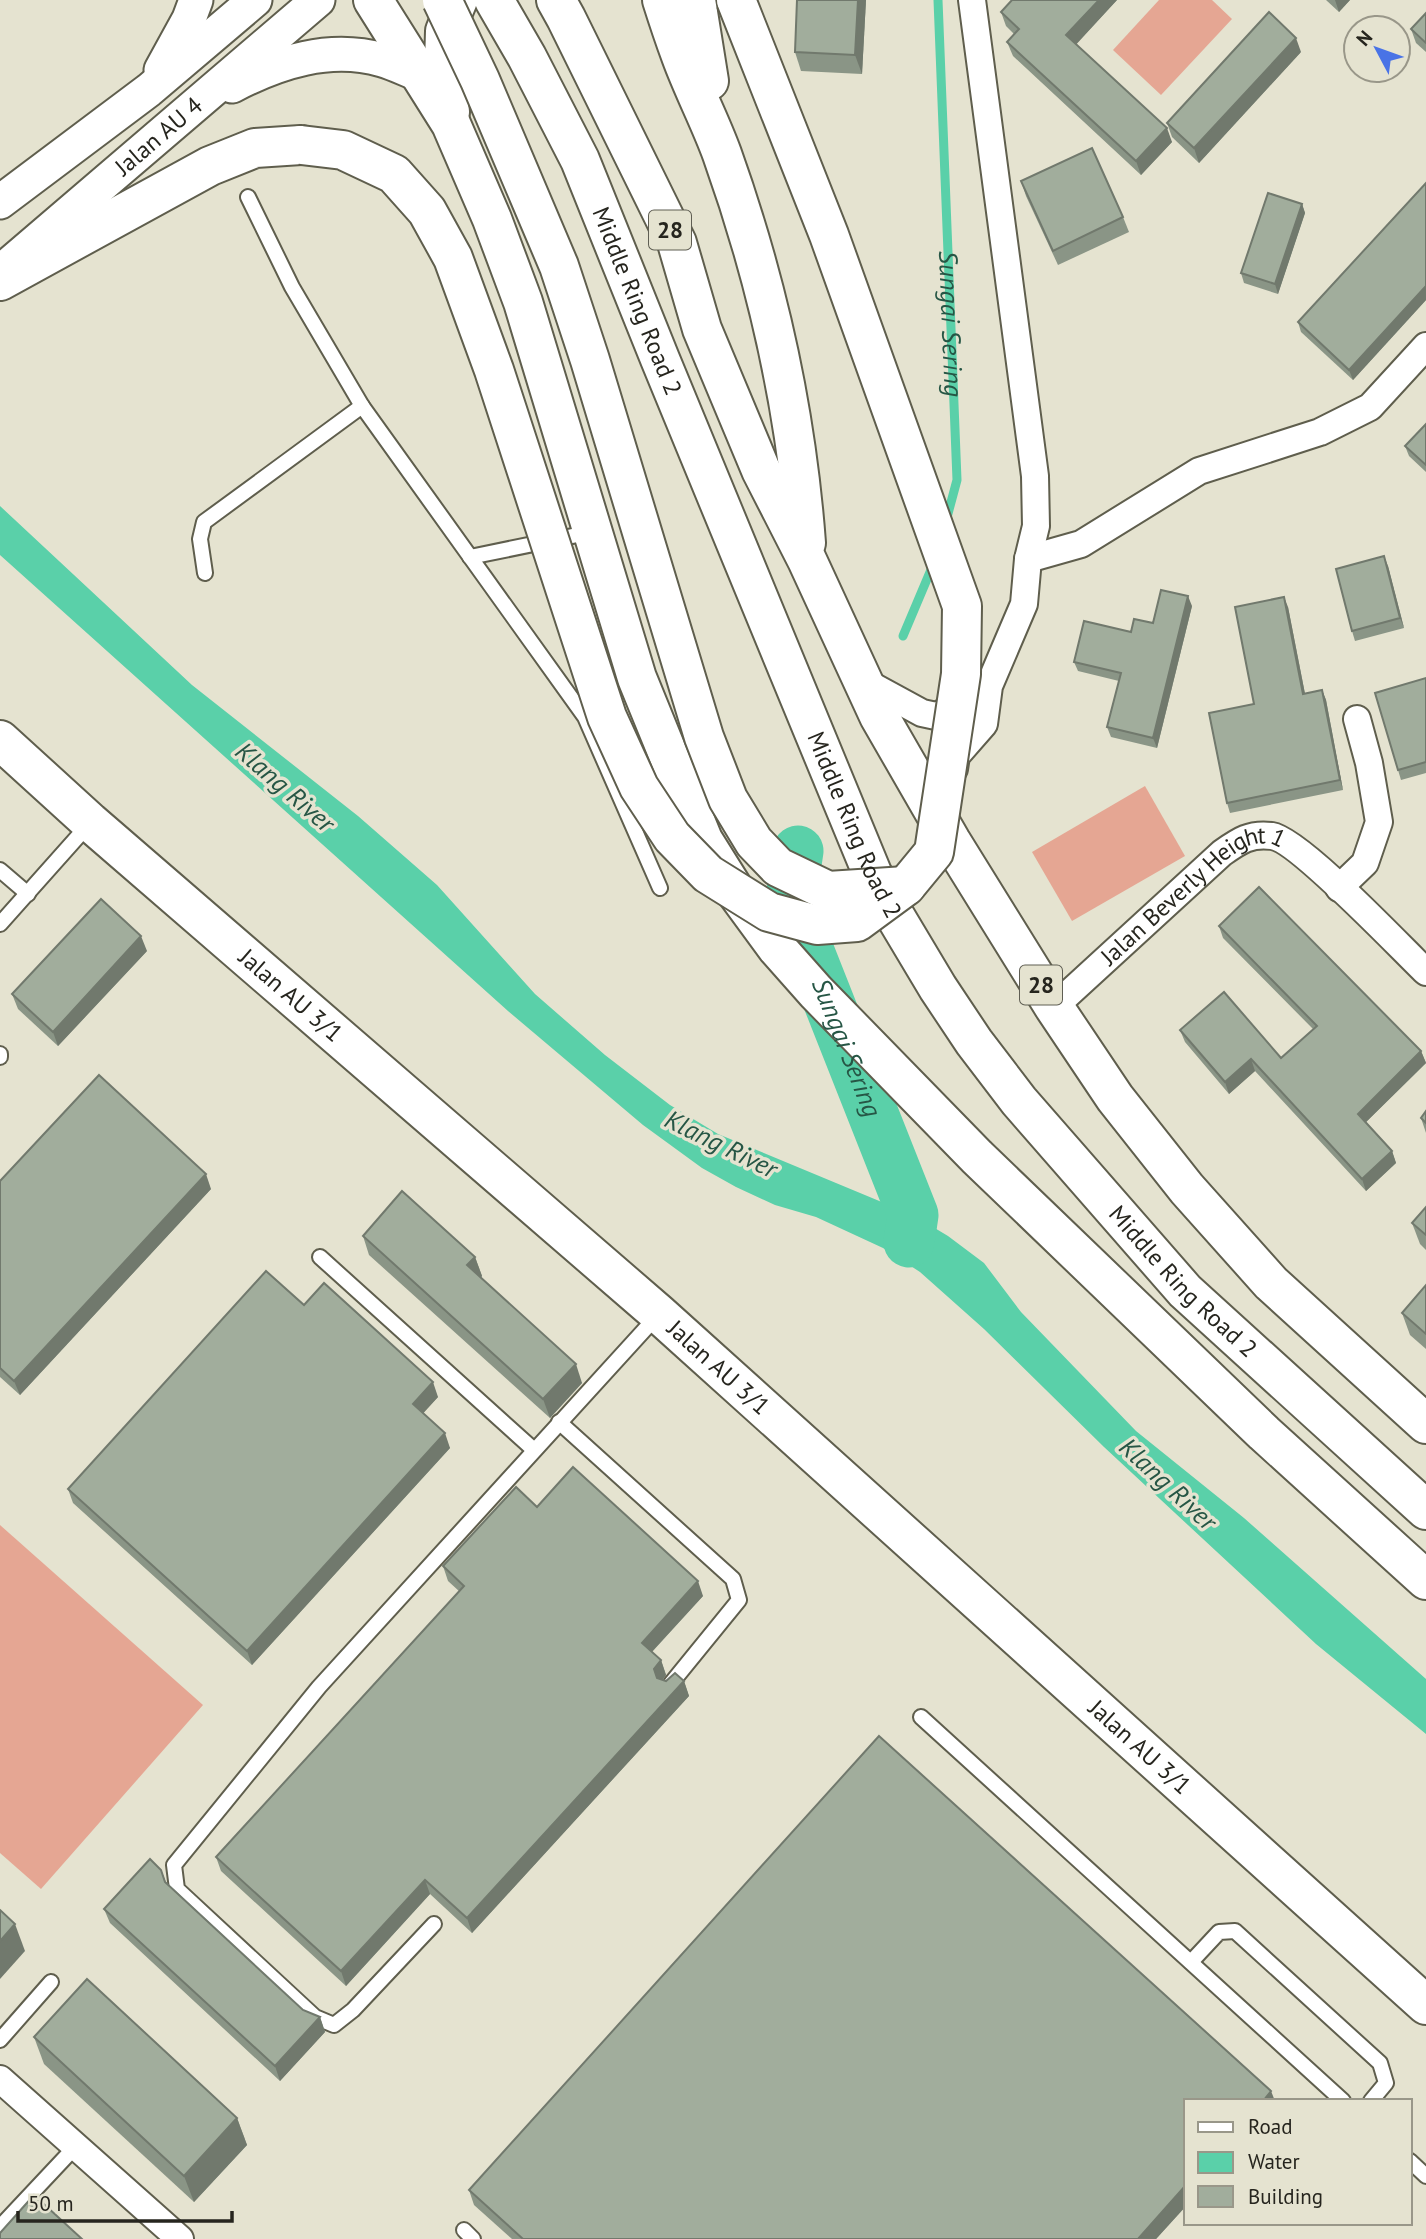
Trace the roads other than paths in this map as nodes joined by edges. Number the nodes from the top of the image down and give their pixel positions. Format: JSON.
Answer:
{"nodes":[{"id":1,"x":196,"y":0,"type":"edge"},
{"id":2,"x":255,"y":0,"type":"edge"},
{"id":3,"x":318,"y":0,"type":"edge"},
{"id":4,"x":373,"y":0,"type":"edge"},
{"id":5,"x":442,"y":0,"type":"edge"},
{"id":6,"x":458,"y":0,"type":"edge"},
{"id":7,"x":494,"y":0,"type":"edge"},
{"id":8,"x":556,"y":0,"type":"edge"},
{"id":9,"x":636,"y":0,"type":"edge"},
{"id":10,"x":662,"y":0,"type":"edge"},
{"id":11,"x":696,"y":0,"type":"edge"},
{"id":12,"x":736,"y":0,"type":"edge"},
{"id":13,"x":972,"y":0,"type":"edge"},
{"id":14,"x":681,"y":56,"type":"junction"},
{"id":15,"x":422,"y":76,"type":"junction"},
{"id":16,"x":149,"y":90,"type":"junction"},
{"id":17,"x":193,"y":106,"type":"junction"},
{"id":18,"x":451,"y":124,"type":"junction"},
{"id":19,"x":721,"y":152,"type":"junction"},
{"id":20,"x":248,"y":197,"type":"dead end"},
{"id":21,"x":0,"y":202,"type":"edge"},
{"id":22,"x":0,"y":271,"type":"edge"},
{"id":23,"x":0,"y":281,"type":"edge"},
{"id":24,"x":1426,"y":346,"type":"edge"},
{"id":25,"x":362,"y":406,"type":"junction"},
{"id":26,"x":593,"y":532,"type":"junction"},
{"id":27,"x":470,"y":557,"type":"junction"},
{"id":28,"x":1028,"y":559,"type":"junction"},
{"id":29,"x":807,"y":561,"type":"junction"},
{"id":30,"x":205,"y":573,"type":"dead end"},
{"id":31,"x":865,"y":682,"type":"junction"},
{"id":32,"x":989,"y":686,"type":"junction"},
{"id":33,"x":1357,"y":719,"type":"dead end"},
{"id":34,"x":0,"y":740,"type":"edge"},
{"id":35,"x":90,"y":822,"type":"junction"},
{"id":36,"x":951,"y":841,"type":"junction"},
{"id":37,"x":0,"y":870,"type":"edge"},
{"id":38,"x":905,"y":886,"type":"junction"},
{"id":39,"x":660,"y":888,"type":"dead end"},
{"id":40,"x":1339,"y":888,"type":"junction"},
{"id":41,"x":28,"y":894,"type":"junction"},
{"id":42,"x":0,"y":924,"type":"edge"},
{"id":43,"x":1426,"y":972,"type":"edge"},
{"id":44,"x":1054,"y":1007,"type":"junction"},
{"id":45,"x":320,"y":1257,"type":"dead end"},
{"id":46,"x":659,"y":1314,"type":"junction"},
{"id":47,"x":559,"y":1422,"type":"junction"},
{"id":48,"x":1426,"y":1424,"type":"edge"},
{"id":49,"x":534,"y":1450,"type":"junction"},
{"id":50,"x":1426,"y":1510,"type":"edge"},
{"id":51,"x":1426,"y":1580,"type":"edge"},
{"id":52,"x":669,"y":1686,"type":"edge"},
{"id":53,"x":921,"y":1717,"type":"dead end"},
{"id":54,"x":434,"y":1924,"type":"dead end"},
{"id":55,"x":1191,"y":1962,"type":"junction"},
{"id":56,"x":51,"y":1982,"type":"dead end"},
{"id":57,"x":1426,"y":2005,"type":"edge"},
{"id":58,"x":0,"y":2040,"type":"edge"},
{"id":59,"x":0,"y":2079,"type":"edge"},
{"id":60,"x":1341,"y":2099,"type":"edge"},
{"id":61,"x":1373,"y":2099,"type":"edge"},
{"id":62,"x":76,"y":2146,"type":"junction"},
{"id":63,"x":1412,"y":2163,"type":"edge"},
{"id":64,"x":1426,"y":2176,"type":"edge"},
{"id":65,"x":0,"y":2227,"type":"edge"},
{"id":66,"x":180,"y":2239,"type":"edge"}],
"edges":[{"from":1,"to":16,"type":"street"},
{"from":2,"to":16,"type":"street","name":"Jalan AU 4"},
{"from":3,"to":17,"type":"street","name":"Jalan AU 4"},
{"from":4,"to":15,"type":"main road"},
{"from":5,"to":38,"type":"main road","bridge":true},
{"from":6,"to":18,"type":"main road"},
{"from":7,"to":50,"type":"main road","name":"Middle Ring Road 2","number":"28"},
{"from":8,"to":29,"type":"main road","name":"Middle Ring Road 2","number":"28"},
{"from":9,"to":14,"type":"main road"},
{"from":10,"to":14,"type":"main road"},
{"from":11,"to":19,"type":"main road"},
{"from":12,"to":38,"type":"main road","bridge":true},
{"from":13,"to":28,"type":"street"},
{"from":14,"to":19,"type":"main road"},
{"from":15,"to":17,"type":"street"},
{"from":15,"to":18,"type":"main road"},
{"from":16,"to":21,"type":"street","name":"Jalan AU 4"},
{"from":17,"to":22,"type":"street","name":"Jalan AU 4"},
{"from":18,"to":26,"type":"main road"},
{"from":19,"to":29,"type":"main road"},
{"from":20,"to":25,"type":"lane"},
{"from":23,"to":38,"type":"main road","bridge":true},
{"from":24,"to":28,"type":"street"},
{"from":25,"to":27,"type":"lane"},
{"from":25,"to":30,"type":"lane"},
{"from":26,"to":27,"type":"lane"},
{"from":26,"to":51,"type":"main road","bridge":true},
{"from":27,"to":39,"type":"lane"},
{"from":28,"to":32,"type":"street"},
{"from":29,"to":31,"type":"main road","name":"Middle Ring Road 2","number":"28"},
{"from":31,"to":32,"type":"street"},
{"from":31,"to":36,"type":"main road","name":"Middle Ring Road 2","number":"28"},
{"from":32,"to":36,"type":"street"},
{"from":33,"to":40,"type":"street"},
{"from":34,"to":35,"type":"main road","name":"Jalan AU 3/1"},
{"from":35,"to":41,"type":"lane"},
{"from":35,"to":46,"type":"main road","name":"Jalan AU 3/1"},
{"from":36,"to":44,"type":"main road","name":"Middle Ring Road 2","number":"28"},
{"from":37,"to":41,"type":"lane"},
{"from":40,"to":43,"type":"street","name":"Jalan Beverly Height 1"},
{"from":40,"to":44,"type":"street","name":"Jalan Beverly Height 1"},
{"from":41,"to":42,"type":"lane"},
{"from":44,"to":48,"type":"main road","name":"Middle Ring Road 2","number":"28"},
{"from":45,"to":49,"type":"lane"},
{"from":46,"to":47,"type":"lane"},
{"from":46,"to":57,"type":"main road","name":"Jalan AU 3/1"},
{"from":47,"to":49,"type":"lane"},
{"from":47,"to":52,"type":"lane"},
{"from":49,"to":54,"type":"lane"},
{"from":53,"to":55,"type":"lane"},
{"from":55,"to":60,"type":"lane"},
{"from":55,"to":61,"type":"lane"},
{"from":56,"to":58,"type":"lane"},
{"from":59,"to":62,"type":"street"},
{"from":62,"to":65,"type":"lane"},
{"from":62,"to":66,"type":"street"},
{"from":63,"to":64,"type":"lane"}]}
